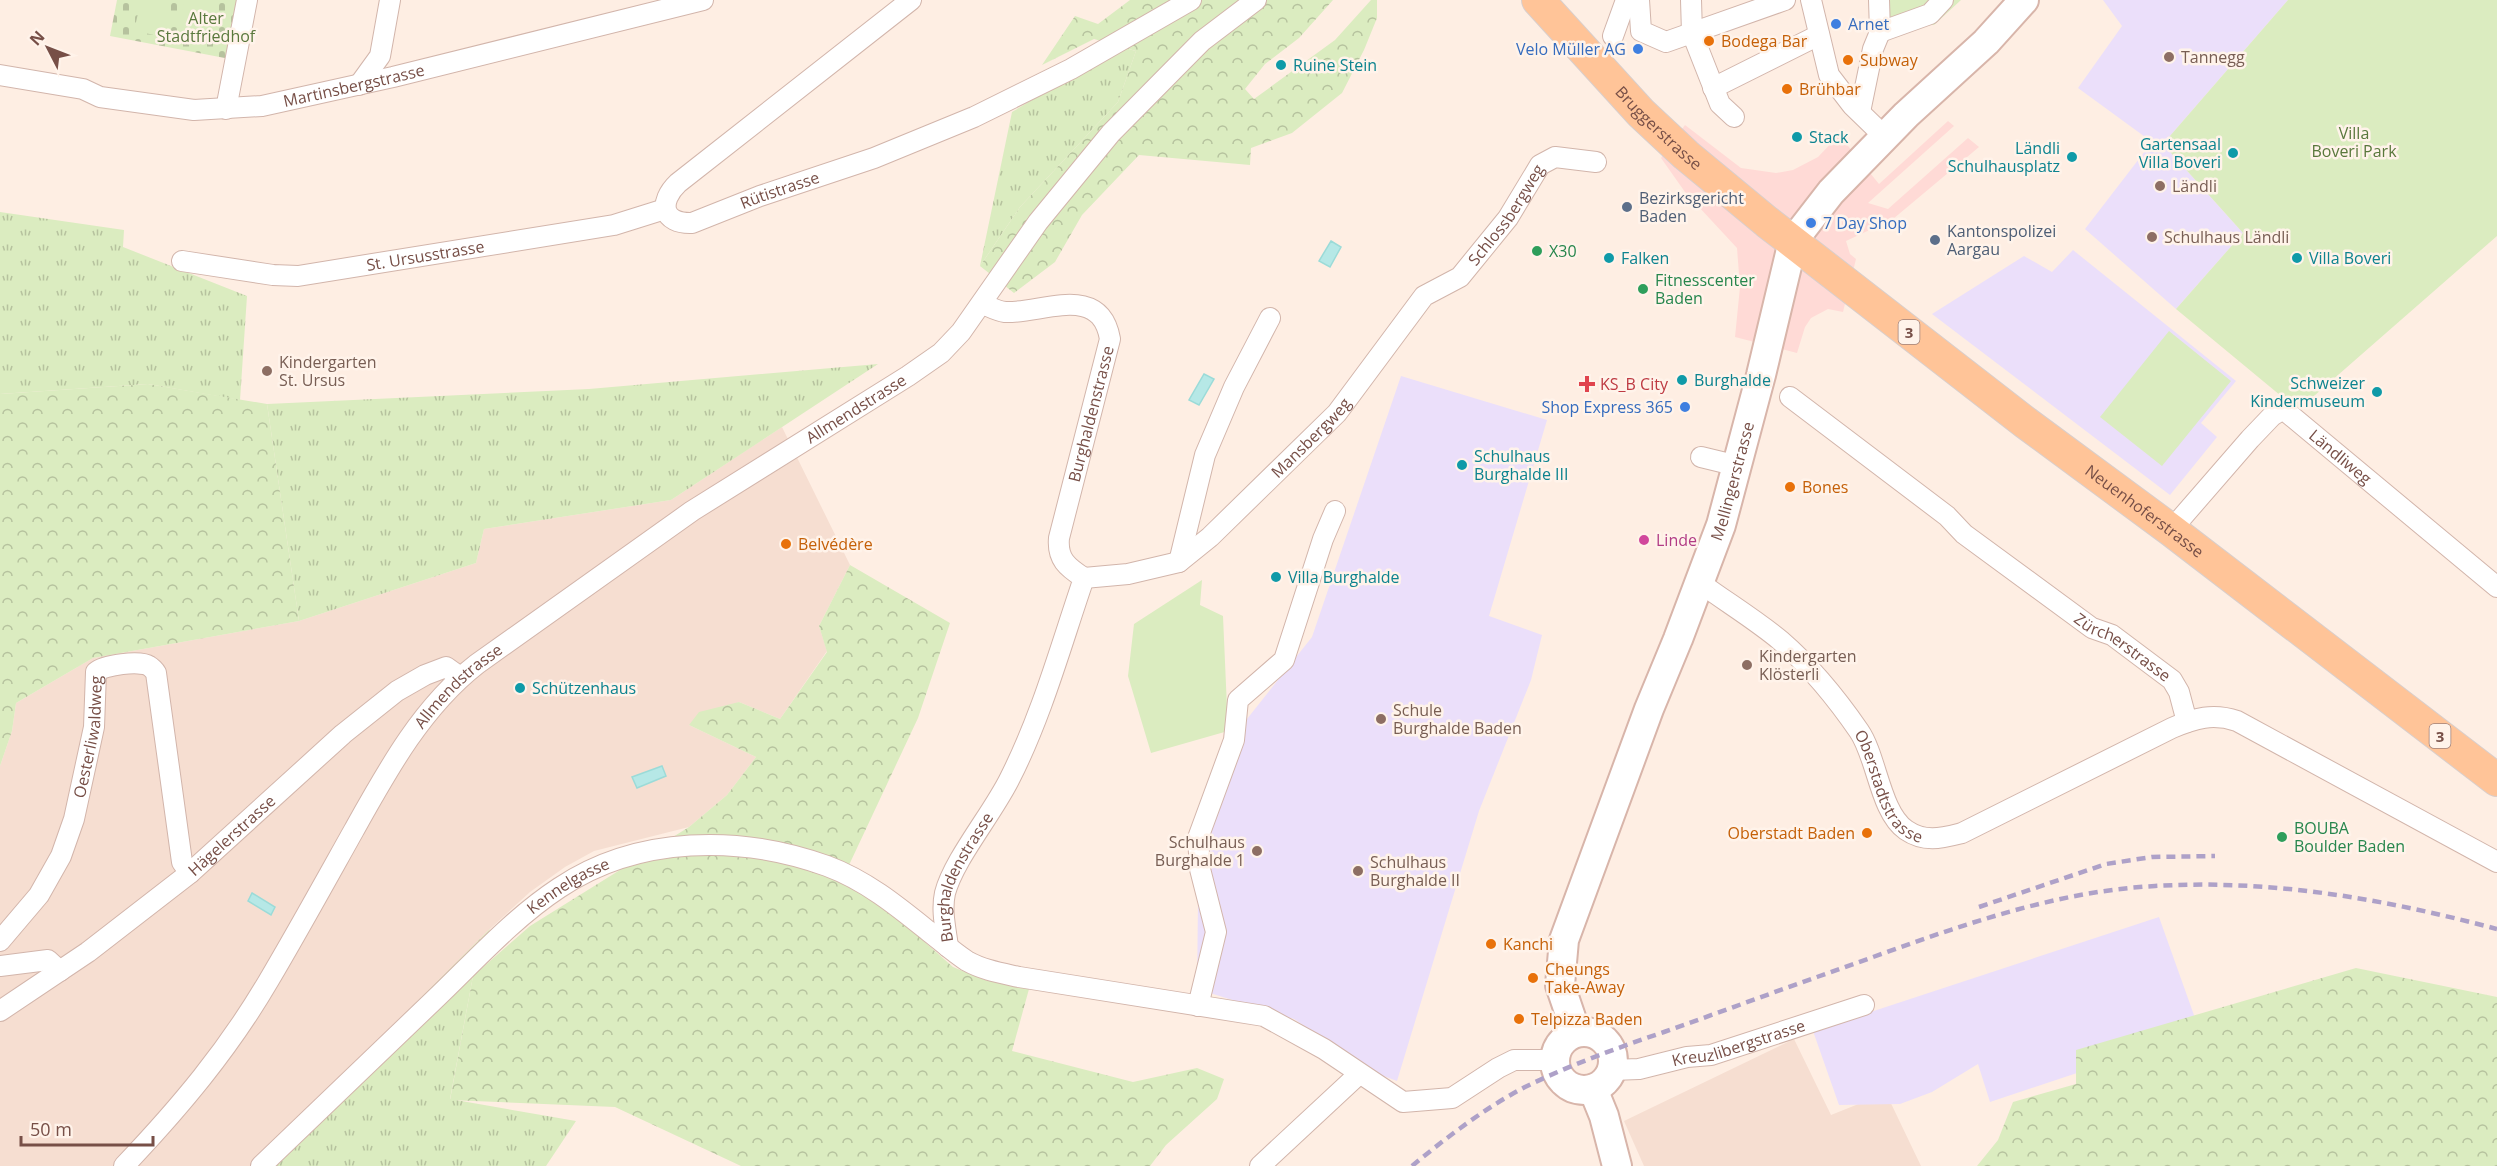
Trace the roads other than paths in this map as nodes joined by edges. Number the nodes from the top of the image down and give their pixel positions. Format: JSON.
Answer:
{"nodes":[{"id":1,"x":247,"y":0,"type":"edge"},
{"id":2,"x":390,"y":0,"type":"edge"},
{"id":3,"x":703,"y":0,"type":"edge"},
{"id":4,"x":911,"y":0,"type":"edge"},
{"id":5,"x":1191,"y":0,"type":"edge"},
{"id":6,"x":1256,"y":0,"type":"edge"},
{"id":7,"x":1538,"y":0,"type":"edge"},
{"id":8,"x":1626,"y":0,"type":"edge"},
{"id":9,"x":1639,"y":0,"type":"edge"},
{"id":10,"x":1691,"y":0,"type":"edge"},
{"id":11,"x":1785,"y":0,"type":"edge"},
{"id":12,"x":1811,"y":0,"type":"edge"},
{"id":13,"x":1879,"y":0,"type":"edge"},
{"id":14,"x":1943,"y":0,"type":"edge"},
{"id":15,"x":2024,"y":0,"type":"edge"},
{"id":16,"x":1880,"y":32,"type":"junction"},
{"id":17,"x":1692,"y":33,"type":"junction"},
{"id":18,"x":1819,"y":35,"type":"junction"},
{"id":19,"x":1613,"y":36,"type":"dead end"},
{"id":20,"x":380,"y":56,"type":"junction"},
{"id":21,"x":0,"y":75,"type":"edge"},
{"id":22,"x":393,"y":78,"type":"junction"},
{"id":23,"x":359,"y":86,"type":"junction"},
{"id":24,"x":1713,"y":88,"type":"junction"},
{"id":25,"x":226,"y":109,"type":"junction"},
{"id":26,"x":1860,"y":112,"type":"junction"},
{"id":27,"x":1734,"y":117,"type":"dead end"},
{"id":28,"x":1885,"y":137,"type":"junction"},
{"id":29,"x":1596,"y":162,"type":"dead end"},
{"id":30,"x":665,"y":209,"type":"junction"},
{"id":31,"x":1792,"y":241,"type":"junction"},
{"id":32,"x":182,"y":261,"type":"dead end"},
{"id":33,"x":1424,"y":296,"type":"joint"},
{"id":34,"x":983,"y":304,"type":"junction"},
{"id":35,"x":1270,"y":318,"type":"dead end"},
{"id":36,"x":1790,"y":397,"type":"dead end"},
{"id":37,"x":1701,"y":458,"type":"dead end"},
{"id":38,"x":1738,"y":466,"type":"junction"},
{"id":39,"x":1335,"y":511,"type":"dead end"},
{"id":40,"x":2171,"y":530,"type":"junction"},
{"id":41,"x":1179,"y":562,"type":"junction"},
{"id":42,"x":1084,"y":578,"type":"junction"},
{"id":43,"x":1699,"y":582,"type":"junction"},
{"id":44,"x":2497,"y":587,"type":"edge"},
{"id":45,"x":460,"y":677,"type":"junction"},
{"id":46,"x":2187,"y":722,"type":"junction"},
{"id":47,"x":2497,"y":780,"type":"edge"},
{"id":48,"x":2497,"y":862,"type":"edge"},
{"id":49,"x":190,"y":873,"type":"junction"},
{"id":50,"x":0,"y":941,"type":"edge"},
{"id":51,"x":948,"y":947,"type":"junction"},
{"id":52,"x":0,"y":966,"type":"edge"},
{"id":53,"x":60,"y":971,"type":"junction"},
{"id":54,"x":1864,"y":1005,"type":"dead end"},
{"id":55,"x":1198,"y":1006,"type":"junction"},
{"id":56,"x":0,"y":1011,"type":"edge"},
{"id":57,"x":1576,"y":1032,"type":"junction"},
{"id":58,"x":1555,"y":1059,"type":"junction"},
{"id":59,"x":1359,"y":1074,"type":"junction"},
{"id":60,"x":1603,"y":1079,"type":"junction"},
{"id":61,"x":124,"y":1166,"type":"edge"},
{"id":62,"x":261,"y":1166,"type":"edge"},
{"id":63,"x":1260,"y":1166,"type":"edge"},
{"id":64,"x":1617,"y":1166,"type":"edge"}],
"edges":[{"from":1,"to":25,"type":"street"},
{"from":2,"to":20,"type":"street"},
{"from":3,"to":22,"type":"street","name":"Martinsbergstrasse"},
{"from":4,"to":30,"type":"street"},
{"from":5,"to":30,"type":"street","name":"Rütistrasse"},
{"from":6,"to":34,"type":"street"},
{"from":7,"to":31,"type":"main road","name":"Bruggerstrasse","number":"3"},
{"from":8,"to":19,"type":"street"},
{"from":9,"to":17,"type":"street"},
{"from":10,"to":17,"type":"street"},
{"from":11,"to":17,"type":"street"},
{"from":12,"to":18,"type":"street"},
{"from":13,"to":16,"type":"street"},
{"from":14,"to":16,"type":"street"},
{"from":15,"to":28,"type":"main road","name":"Mellingerstrasse"},
{"from":16,"to":26,"type":"street"},
{"from":17,"to":24,"type":"street"},
{"from":18,"to":24,"type":"street"},
{"from":18,"to":26,"type":"street"},
{"from":20,"to":22,"type":"street"},
{"from":20,"to":23,"type":"street"},
{"from":21,"to":25,"type":"street","name":"Martinsbergstrasse"},
{"from":22,"to":23,"type":"street","name":"Martinsbergstrasse"},
{"from":23,"to":25,"type":"street","name":"Martinsbergstrasse"},
{"from":24,"to":27,"type":"street"},
{"from":26,"to":28,"type":"street"},
{"from":28,"to":31,"type":"main road","name":"Mellingerstrasse"},
{"from":29,"to":33,"type":"street","name":"Schlossbergweg"},
{"from":30,"to":32,"type":"street","name":"St. Ursusstrasse"},
{"from":31,"to":38,"type":"main road","name":"Mellingerstrasse"},
{"from":31,"to":40,"type":"main road","name":"Neuenhoferstrasse","number":"3"},
{"from":33,"to":41,"type":"street","name":"Mansbergweg"},
{"from":34,"to":42,"type":"street","name":"Burghaldenstrasse"},
{"from":34,"to":45,"type":"street","name":"Allmendstrasse"},
{"from":35,"to":41,"type":"street"},
{"from":36,"to":46,"type":"street","name":"Zürcherstrasse"},
{"from":37,"to":38,"type":"street"},
{"from":38,"to":43,"type":"main road","name":"Mellingerstrasse"},
{"from":39,"to":55,"type":"street"},
{"from":40,"to":44,"type":"street","name":"Ländliweg"},
{"from":40,"to":47,"type":"main road","name":"Neuenhoferstrasse","number":"3"},
{"from":41,"to":42,"type":"street","name":"Mansbergweg"},
{"from":42,"to":51,"type":"street","name":"Burghaldenstrasse"},
{"from":43,"to":46,"type":"street","name":"Oberstadtstrasse"},
{"from":43,"to":57,"type":"main road","name":"Mellingerstrasse"},
{"from":45,"to":49,"type":"street","name":"Hägelerstrasse"},
{"from":45,"to":61,"type":"street","name":"Allmendstrasse"},
{"from":46,"to":48,"type":"street"},
{"from":49,"to":50,"type":"street","name":"Oesterliwaldweg"},
{"from":49,"to":53,"type":"street","name":"Hägelerstrasse"},
{"from":51,"to":55,"type":"street","name":"Burghaldenstrasse"},
{"from":51,"to":62,"type":"street","name":"Kennelgasse"},
{"from":52,"to":53,"type":"street"},
{"from":53,"to":56,"type":"street","name":"Hägelerstrasse"},
{"from":54,"to":60,"type":"street","name":"Kreuzlibergstrasse"},
{"from":55,"to":59,"type":"street","name":"Burghaldenstrasse"},
{"from":57,"to":58,"type":"main road"},
{"from":57,"to":60,"type":"main road"},
{"from":58,"to":59,"type":"street","name":"Burghaldenstrasse"},
{"from":58,"to":60,"type":"main road"},
{"from":59,"to":63,"type":"street"},
{"from":60,"to":64,"type":"main road"}]}
